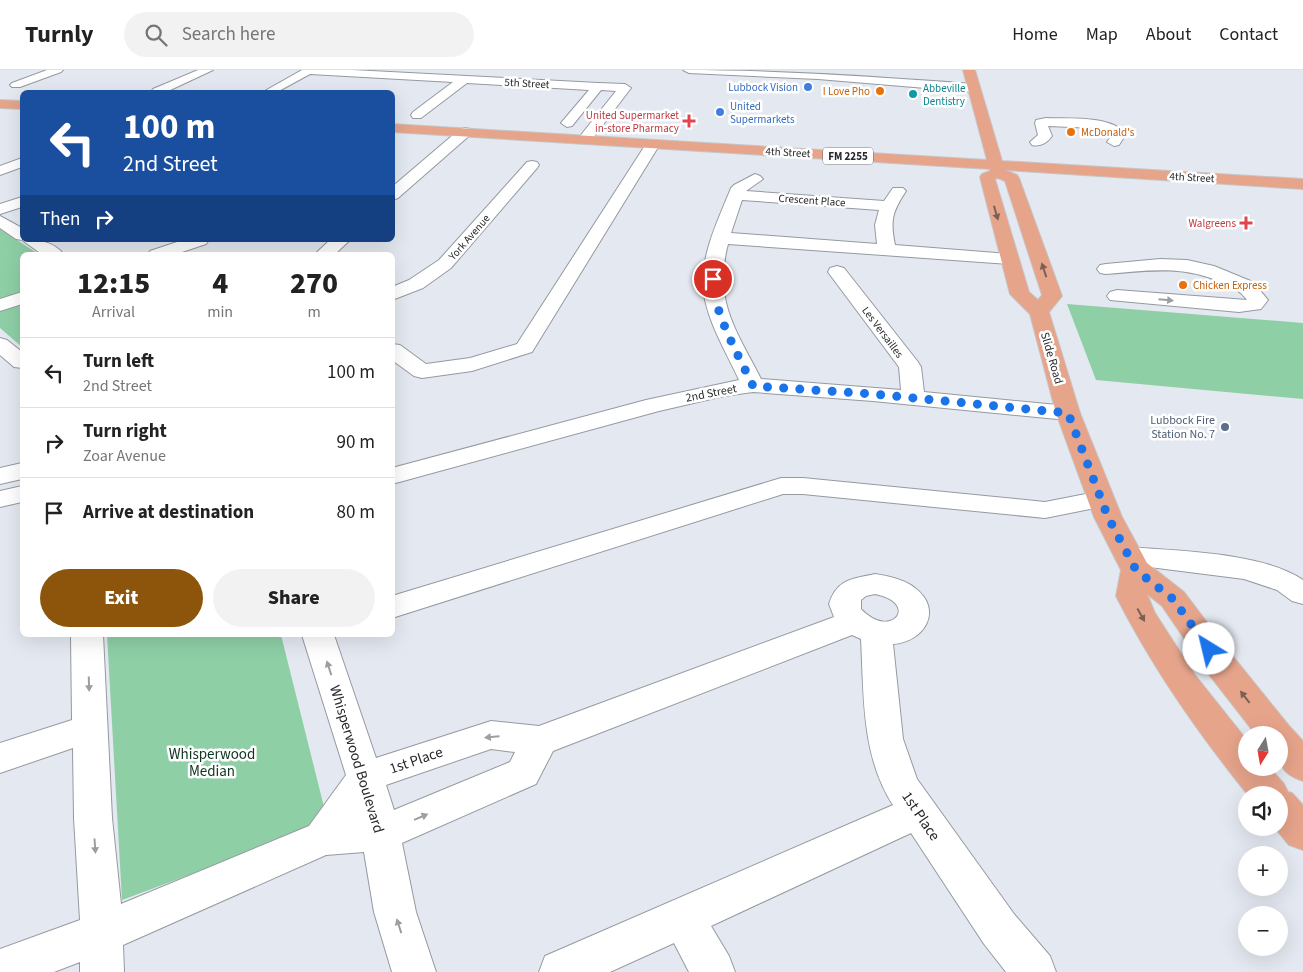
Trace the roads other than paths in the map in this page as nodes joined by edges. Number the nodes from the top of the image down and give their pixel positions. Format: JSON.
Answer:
{"nodes":[{"id":1,"x":57,"y":70,"type":"edge"},
{"id":2,"x":207,"y":70,"type":"edge"},
{"id":3,"x":689,"y":70,"type":"edge"},
{"id":4,"x":969,"y":70,"type":"edge"},
{"id":5,"x":309,"y":71,"type":"edge"},
{"id":6,"x":334,"y":72,"type":"junction"},
{"id":7,"x":465,"y":79,"type":"junction"},
{"id":8,"x":312,"y":84,"type":"dead end"},
{"id":9,"x":16,"y":85,"type":"dead end"},
{"id":10,"x":598,"y":86,"type":"junction"},
{"id":11,"x":974,"y":88,"type":"junction"},
{"id":12,"x":162,"y":90,"type":"edge"},
{"id":13,"x":273,"y":90,"type":"edge"},
{"id":14,"x":2,"y":105,"type":"edge"},
{"id":15,"x":20,"y":105,"type":"edge"},
{"id":16,"x":416,"y":115,"type":"dead end"},
{"id":17,"x":1046,"y":122,"type":"junction"},
{"id":18,"x":567,"y":123,"type":"dead end"},
{"id":19,"x":1030,"y":123,"type":"dead end"},
{"id":20,"x":395,"y":128,"type":"edge"},
{"id":21,"x":465,"y":132,"type":"junction"},
{"id":22,"x":584,"y":140,"type":"junction"},
{"id":23,"x":1037,"y":142,"type":"dead end"},
{"id":24,"x":1114,"y":142,"type":"dead end"},
{"id":25,"x":653,"y":144,"type":"junction"},
{"id":26,"x":20,"y":163,"type":"edge"},
{"id":27,"x":532,"y":165,"type":"dead end"},
{"id":28,"x":997,"y":169,"type":"junction"},
{"id":29,"x":0,"y":171,"type":"edge"},
{"id":30,"x":755,"y":178,"type":"dead end"},
{"id":31,"x":1303,"y":184,"type":"edge"},
{"id":32,"x":899,"y":191,"type":"dead end"},
{"id":33,"x":395,"y":192,"type":"edge"},
{"id":34,"x":736,"y":195,"type":"junction"},
{"id":35,"x":20,"y":203,"type":"edge"},
{"id":36,"x":888,"y":206,"type":"junction"},
{"id":37,"x":0,"y":209,"type":"edge"},
{"id":38,"x":0,"y":221,"type":"edge"},
{"id":39,"x":20,"y":232,"type":"edge"},
{"id":40,"x":722,"y":238,"type":"junction"},
{"id":41,"x":37,"y":242,"type":"edge"},
{"id":42,"x":194,"y":242,"type":"edge"},
{"id":43,"x":339,"y":242,"type":"edge"},
{"id":44,"x":887,"y":250,"type":"junction"},
{"id":45,"x":52,"y":252,"type":"edge"},
{"id":46,"x":165,"y":252,"type":"edge"},
{"id":47,"x":327,"y":252,"type":"edge"},
{"id":48,"x":1009,"y":259,"type":"junction"},
{"id":49,"x":1106,"y":269,"type":"dead end"},
{"id":50,"x":838,"y":272,"type":"dead end"},
{"id":51,"x":395,"y":293,"type":"edge"},
{"id":52,"x":1118,"y":296,"type":"dead end"},
{"id":53,"x":20,"y":299,"type":"edge"},
{"id":54,"x":0,"y":305,"type":"edge"},
{"id":55,"x":1039,"y":312,"type":"junction"},
{"id":56,"x":0,"y":344,"type":"edge"},
{"id":57,"x":395,"y":352,"type":"edge"},
{"id":58,"x":20,"y":360,"type":"edge"},
{"id":59,"x":753,"y":386,"type":"junction"},
{"id":60,"x":913,"y":398,"type":"junction"},
{"id":61,"x":1068,"y":413,"type":"junction"},
{"id":62,"x":20,"y":471,"type":"edge"},
{"id":63,"x":395,"y":475,"type":"edge"},
{"id":64,"x":0,"y":476,"type":"edge"},
{"id":65,"x":20,"y":494,"type":"edge"},
{"id":66,"x":0,"y":499,"type":"edge"},
{"id":67,"x":1101,"y":499,"type":"junction"},
{"id":68,"x":1132,"y":563,"type":"junction"},
{"id":69,"x":1303,"y":594,"type":"edge"},
{"id":70,"x":395,"y":606,"type":"edge"},
{"id":71,"x":87,"y":637,"type":"edge"},
{"id":72,"x":319,"y":637,"type":"edge"},
{"id":73,"x":1269,"y":726,"type":"edge"},
{"id":74,"x":90,"y":728,"type":"junction"},
{"id":75,"x":540,"y":741,"type":"junction"},
{"id":76,"x":1288,"y":748,"type":"edge"},
{"id":77,"x":1238,"y":754,"type":"edge"},
{"id":78,"x":0,"y":758,"type":"edge"},
{"id":79,"x":1303,"y":766,"type":"edge"},
{"id":80,"x":1255,"y":776,"type":"edge"},
{"id":81,"x":365,"y":777,"type":"junction"},
{"id":82,"x":1264,"y":786,"type":"edge"},
{"id":83,"x":919,"y":812,"type":"junction"},
{"id":84,"x":1288,"y":815,"type":"edge"},
{"id":85,"x":1303,"y":833,"type":"edge"},
{"id":86,"x":380,"y":834,"type":"junction"},
{"id":87,"x":323,"y":838,"type":"junction"},
{"id":88,"x":683,"y":918,"type":"junction"},
{"id":89,"x":102,"y":952,"type":"edge"},
{"id":90,"x":0,"y":971,"type":"edge"},
{"id":91,"x":414,"y":972,"type":"edge"},
{"id":92,"x":561,"y":972,"type":"edge"},
{"id":93,"x":713,"y":972,"type":"edge"},
{"id":94,"x":1034,"y":972,"type":"edge"}],
"edges":[{"from":1,"to":9,"type":"street"},
{"from":2,"to":12,"type":"street"},
{"from":3,"to":11,"type":"street"},
{"from":4,"to":11,"type":"main road"},
{"from":5,"to":6,"type":"street","name":"5th Street"},
{"from":5,"to":13,"type":"street"},
{"from":6,"to":7,"type":"street","name":"5th Street"},
{"from":6,"to":8,"type":"street"},
{"from":7,"to":10,"type":"street","name":"5th Street"},
{"from":7,"to":16,"type":"street"},
{"from":10,"to":18,"type":"street"},
{"from":10,"to":22,"type":"street","name":"5th Street"},
{"from":11,"to":28,"type":"main road"},
{"from":14,"to":15,"type":"main road"},
{"from":17,"to":19,"type":"street"},
{"from":17,"to":23,"type":"street"},
{"from":17,"to":24,"type":"street"},
{"from":20,"to":21,"type":"main road","name":"4th Street","number":"FM 2255"},
{"from":21,"to":22,"type":"main road","name":"4th Street","number":"FM 2255"},
{"from":21,"to":33,"type":"street"},
{"from":22,"to":25,"type":"main road","name":"4th Street","number":"FM 2255"},
{"from":25,"to":28,"type":"main road","name":"4th Street","number":"FM 2255"},
{"from":25,"to":57,"type":"street"},
{"from":26,"to":29,"type":"street"},
{"from":27,"to":51,"type":"street","name":"York Avenue"},
{"from":28,"to":31,"type":"main road","name":"4th Street","number":"FM 2255"},
{"from":28,"to":48,"type":"main road","one_way":true},
{"from":55,"to":28,"type":"main road","one_way":true},
{"from":30,"to":34,"type":"street"},
{"from":32,"to":36,"type":"street"},
{"from":34,"to":36,"type":"street","name":"Crescent Place"},
{"from":34,"to":40,"type":"street"},
{"from":35,"to":37,"type":"street"},
{"from":36,"to":44,"type":"street"},
{"from":38,"to":39,"type":"street"},
{"from":40,"to":44,"type":"street"},
{"from":40,"to":59,"type":"street"},
{"from":41,"to":45,"type":"street"},
{"from":42,"to":46,"type":"street"},
{"from":43,"to":47,"type":"street"},
{"from":44,"to":48,"type":"street"},
{"from":48,"to":55,"type":"main road"},
{"from":52,"to":49,"type":"street","one_way":true},
{"from":50,"to":60,"type":"street","name":"Les Versailles"},
{"from":53,"to":54,"type":"street"},
{"from":55,"to":61,"type":"main road","name":"Slide Road"},
{"from":56,"to":58,"type":"street"},
{"from":59,"to":60,"type":"street","name":"2nd Street"},
{"from":59,"to":63,"type":"street","name":"2nd Street"},
{"from":60,"to":61,"type":"street","name":"2nd Street"},
{"from":61,"to":67,"type":"main road","name":"Slide Road"},
{"from":62,"to":64,"type":"street"},
{"from":65,"to":66,"type":"street"},
{"from":67,"to":68,"type":"main road","name":"Slide Road"},
{"from":67,"to":70,"type":"street"},
{"from":68,"to":69,"type":"street"},
{"from":73,"to":68,"type":"main road","name":"Slide Road","one_way":true},
{"from":68,"to":77,"type":"main road","one_way":true},
{"from":71,"to":74,"type":"street","one_way":true},
{"from":81,"to":72,"type":"street","name":"Whisperwood Boulevard","one_way":true},
{"from":74,"to":78,"type":"street"},
{"from":74,"to":89,"type":"street","one_way":true},
{"from":75,"to":81,"type":"street","name":"1st Place","one_way":true},
{"from":75,"to":83,"type":"street","name":"1st Place"},
{"from":86,"to":75,"type":"street","one_way":true},
{"from":76,"to":79,"type":"main road"},
{"from":80,"to":82,"type":"main road"},
{"from":81,"to":86,"type":"street","name":"Whisperwood Boulevard"},
{"from":81,"to":87,"type":"street"},
{"from":83,"to":88,"type":"street"},
{"from":83,"to":94,"type":"street","name":"1st Place"},
{"from":84,"to":85,"type":"main road"},
{"from":86,"to":87,"type":"street"},
{"from":91,"to":86,"type":"street","name":"Whisperwood Boulevard","one_way":true},
{"from":87,"to":89,"type":"street"},
{"from":88,"to":92,"type":"street"},
{"from":88,"to":93,"type":"street"},
{"from":89,"to":90,"type":"street"}]}
